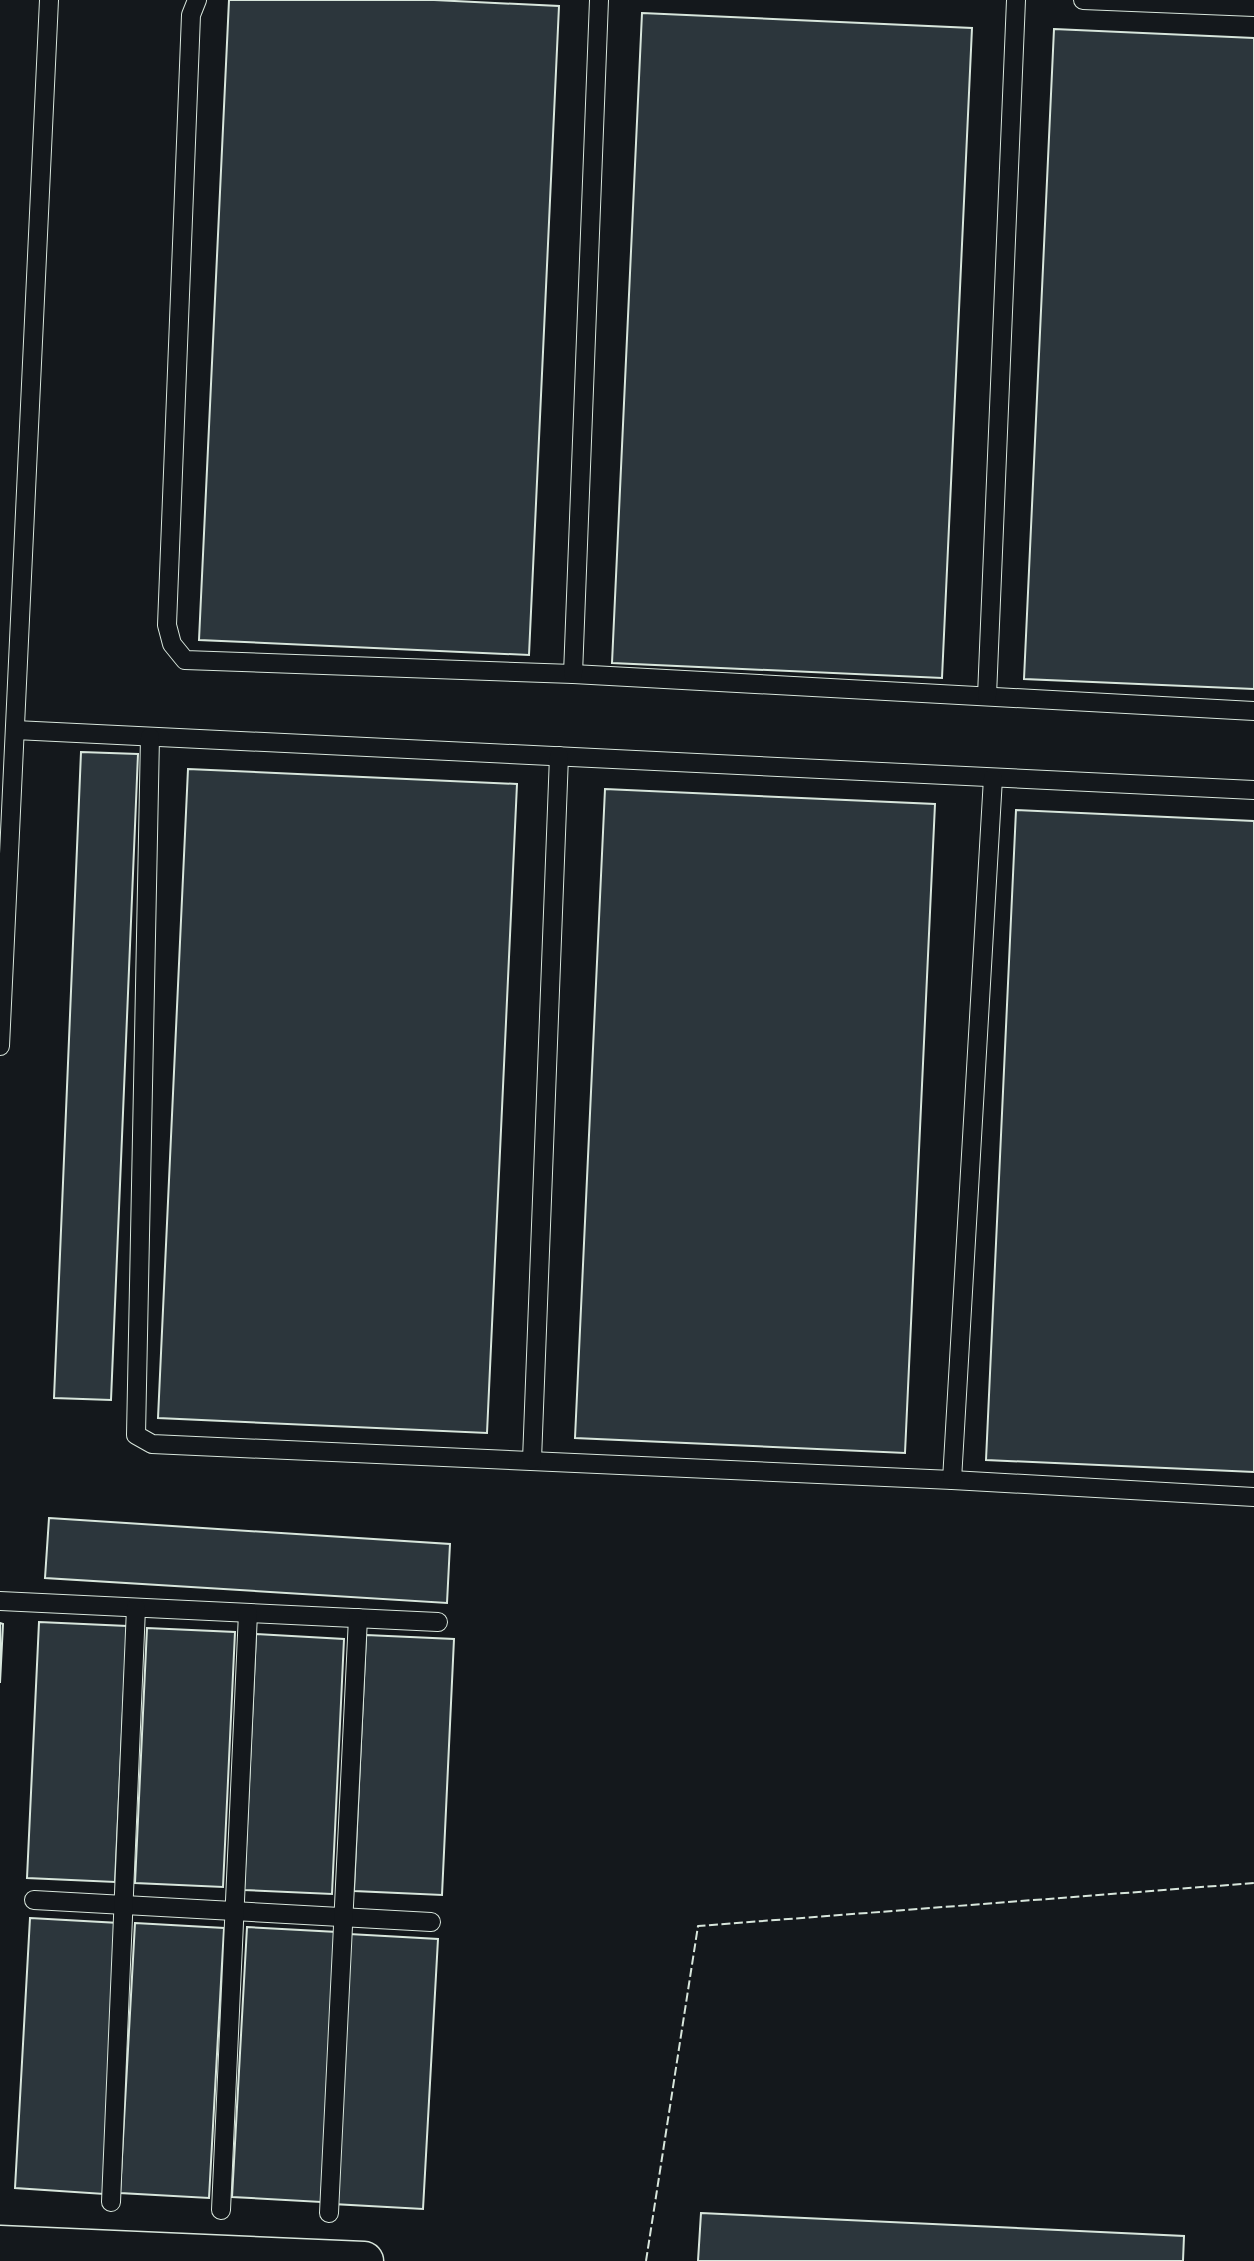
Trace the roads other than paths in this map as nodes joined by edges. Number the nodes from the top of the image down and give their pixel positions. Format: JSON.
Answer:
{"nodes":[{"id":1,"x":49,"y":0,"type":"edge"},
{"id":2,"x":197,"y":0,"type":"edge"},
{"id":3,"x":598,"y":0,"type":"edge"},
{"id":4,"x":1016,"y":0,"type":"edge"},
{"id":5,"x":1083,"y":0,"type":"edge"},
{"id":6,"x":1254,"y":7,"type":"edge"},
{"id":7,"x":8,"y":652,"type":"edge"},
{"id":8,"x":573,"y":674,"type":"junction"},
{"id":9,"x":987,"y":696,"type":"junction"},
{"id":10,"x":1254,"y":711,"type":"edge"},
{"id":11,"x":15,"y":730,"type":"junction"},
{"id":12,"x":150,"y":737,"type":"junction"},
{"id":13,"x":559,"y":756,"type":"junction"},
{"id":14,"x":993,"y":778,"type":"junction"},
{"id":15,"x":1254,"y":790,"type":"edge"},
{"id":16,"x":0,"y":1046,"type":"edge"},
{"id":17,"x":532,"y":1460,"type":"junction"},
{"id":18,"x":952,"y":1480,"type":"junction"},
{"id":19,"x":1254,"y":1497,"type":"edge"},
{"id":20,"x":0,"y":1601,"type":"edge"},
{"id":21,"x":136,"y":1608,"type":"junction"},
{"id":22,"x":248,"y":1613,"type":"junction"},
{"id":23,"x":358,"y":1618,"type":"junction"},
{"id":24,"x":438,"y":1622,"type":"dead end"},
{"id":25,"x":34,"y":1900,"type":"dead end"},
{"id":26,"x":124,"y":1905,"type":"junction"},
{"id":27,"x":234,"y":1911,"type":"junction"},
{"id":28,"x":343,"y":1917,"type":"junction"},
{"id":29,"x":431,"y":1922,"type":"dead end"},
{"id":30,"x":111,"y":2202,"type":"dead end"},
{"id":31,"x":221,"y":2210,"type":"dead end"},
{"id":32,"x":329,"y":2213,"type":"dead end"},
{"id":33,"x":0,"y":2245,"type":"edge"},
{"id":34,"x":365,"y":2261,"type":"edge"}],
"edges":[{"from":1,"to":7,"type":"lane"},
{"from":2,"to":8,"type":"lane"},
{"from":3,"to":8,"type":"lane"},
{"from":4,"to":9,"type":"lane"},
{"from":5,"to":6,"type":"lane"},
{"from":7,"to":11,"type":"lane"},
{"from":8,"to":9,"type":"lane"},
{"from":9,"to":10,"type":"lane"},
{"from":11,"to":12,"type":"lane"},
{"from":11,"to":16,"type":"lane"},
{"from":12,"to":13,"type":"lane"},
{"from":12,"to":17,"type":"lane"},
{"from":13,"to":14,"type":"lane"},
{"from":13,"to":17,"type":"lane"},
{"from":14,"to":15,"type":"lane"},
{"from":14,"to":18,"type":"lane"},
{"from":17,"to":18,"type":"lane"},
{"from":18,"to":19,"type":"lane"},
{"from":20,"to":21,"type":"lane"},
{"from":21,"to":22,"type":"lane"},
{"from":21,"to":26,"type":"lane"},
{"from":22,"to":23,"type":"lane"},
{"from":22,"to":27,"type":"lane"},
{"from":23,"to":24,"type":"lane"},
{"from":23,"to":28,"type":"lane"},
{"from":25,"to":26,"type":"lane"},
{"from":26,"to":27,"type":"lane"},
{"from":26,"to":30,"type":"lane"},
{"from":27,"to":28,"type":"lane"},
{"from":27,"to":31,"type":"lane"},
{"from":28,"to":29,"type":"lane"},
{"from":28,"to":32,"type":"lane"},
{"from":33,"to":34,"type":"street"}]}
